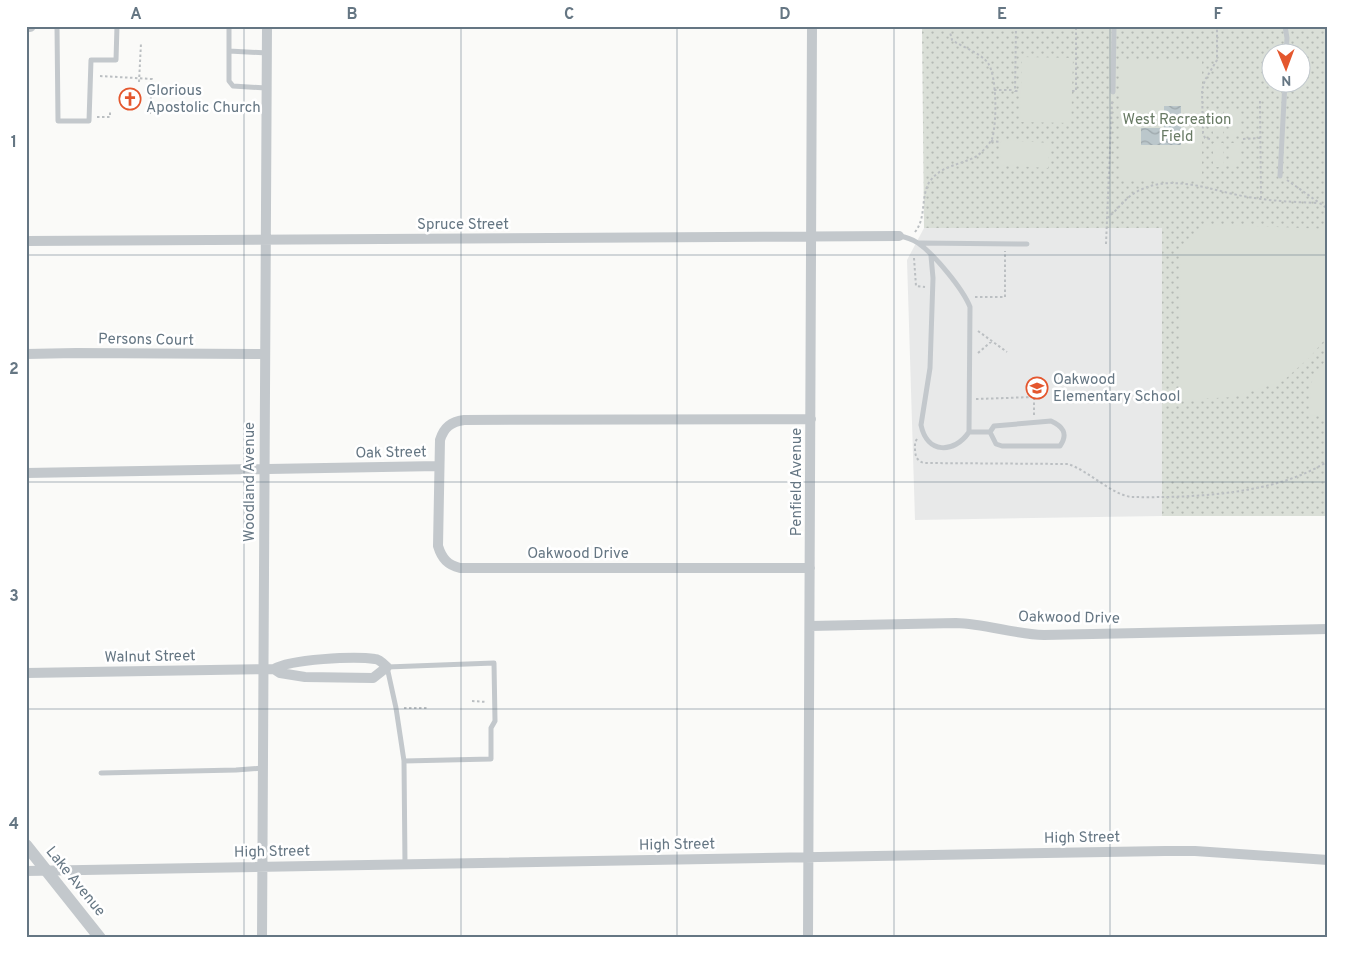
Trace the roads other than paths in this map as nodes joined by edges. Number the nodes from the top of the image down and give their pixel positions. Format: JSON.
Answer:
{"nodes":[{"id":1,"x":57,"y":26,"type":"edge"},
{"id":2,"x":117,"y":26,"type":"edge"},
{"id":3,"x":229,"y":26,"type":"edge"},
{"id":4,"x":267,"y":26,"type":"edge"},
{"id":5,"x":812,"y":26,"type":"edge"},
{"id":6,"x":1114,"y":26,"type":"edge"},
{"id":7,"x":1284,"y":26,"type":"edge"},
{"id":8,"x":1287,"y":42,"type":"edge"},
{"id":9,"x":229,"y":52,"type":"junction"},
{"id":10,"x":267,"y":53,"type":"junction"},
{"id":11,"x":266,"y":88,"type":"junction"},
{"id":12,"x":1113,"y":92,"type":"dead end"},
{"id":13,"x":1284,"y":92,"type":"edge"},
{"id":14,"x":1280,"y":176,"type":"dead end"},
{"id":15,"x":899,"y":236,"type":"joint"},
{"id":16,"x":813,"y":237,"type":"junction"},
{"id":17,"x":266,"y":240,"type":"junction"},
{"id":18,"x":26,"y":241,"type":"edge"},
{"id":19,"x":919,"y":243,"type":"junction"},
{"id":20,"x":1027,"y":244,"type":"dead end"},
{"id":21,"x":931,"y":256,"type":"junction"},
{"id":22,"x":26,"y":354,"type":"edge"},
{"id":23,"x":265,"y":354,"type":"junction"},
{"id":24,"x":811,"y":419,"type":"junction"},
{"id":25,"x":969,"y":432,"type":"junction"},
{"id":26,"x":990,"y":432,"type":"junction"},
{"id":27,"x":439,"y":466,"type":"junction"},
{"id":28,"x":265,"y":469,"type":"junction"},
{"id":29,"x":26,"y":473,"type":"edge"},
{"id":30,"x":810,"y":568,"type":"junction"},
{"id":31,"x":810,"y":626,"type":"junction"},
{"id":32,"x":1328,"y":629,"type":"edge"},
{"id":33,"x":388,"y":667,"type":"junction"},
{"id":34,"x":269,"y":669,"type":"junction"},
{"id":35,"x":26,"y":673,"type":"edge"},
{"id":36,"x":404,"y":761,"type":"junction"},
{"id":37,"x":263,"y":768,"type":"junction"},
{"id":38,"x":101,"y":773,"type":"dead end"},
{"id":39,"x":26,"y":845,"type":"edge"},
{"id":40,"x":809,"y":857,"type":"junction"},
{"id":41,"x":1328,"y":860,"type":"edge"},
{"id":42,"x":405,"y":864,"type":"junction"},
{"id":43,"x":263,"y":867,"type":"junction"},
{"id":44,"x":26,"y":871,"type":"edge"},
{"id":45,"x":47,"y":871,"type":"junction"},
{"id":46,"x":100,"y":938,"type":"edge"},
{"id":47,"x":262,"y":938,"type":"edge"},
{"id":48,"x":808,"y":938,"type":"edge"}],
"edges":[{"from":1,"to":2,"type":"lane"},
{"from":3,"to":9,"type":"lane"},
{"from":4,"to":10,"type":"street","name":"Woodland Avenue"},
{"from":5,"to":16,"type":"street","name":"Penfield Avenue"},
{"from":6,"to":12,"type":"lane"},
{"from":7,"to":8,"type":"lane"},
{"from":9,"to":10,"type":"lane"},
{"from":9,"to":11,"type":"lane"},
{"from":10,"to":11,"type":"street","name":"Woodland Avenue"},
{"from":11,"to":17,"type":"street","name":"Woodland Avenue"},
{"from":13,"to":14,"type":"lane"},
{"from":15,"to":16,"type":"street","name":"Spruce Street"},
{"from":15,"to":19,"type":"lane"},
{"from":16,"to":17,"type":"street","name":"Spruce Street"},
{"from":16,"to":24,"type":"street","name":"Penfield Avenue"},
{"from":17,"to":18,"type":"street","name":"Spruce Street"},
{"from":17,"to":23,"type":"street","name":"Woodland Avenue"},
{"from":19,"to":20,"type":"lane"},
{"from":19,"to":21,"type":"lane"},
{"from":21,"to":25,"type":"lane"},
{"from":21,"to":25,"type":"lane"},
{"from":22,"to":23,"type":"street","name":"Persons Court"},
{"from":23,"to":28,"type":"street","name":"Woodland Avenue"},
{"from":24,"to":27,"type":"street","name":"Oak Street"},
{"from":24,"to":30,"type":"street","name":"Penfield Avenue"},
{"from":25,"to":26,"type":"lane"},
{"from":26,"to":26,"type":"lane"},
{"from":27,"to":28,"type":"street","name":"Oak Street"},
{"from":27,"to":30,"type":"street","name":"Oakwood Drive"},
{"from":28,"to":29,"type":"street","name":"Oak Street"},
{"from":28,"to":34,"type":"street","name":"Woodland Avenue"},
{"from":30,"to":31,"type":"street","name":"Penfield Avenue"},
{"from":31,"to":32,"type":"street","name":"Oakwood Drive"},
{"from":31,"to":40,"type":"street","name":"Penfield Avenue"},
{"from":33,"to":34,"type":"street","name":"Walnut Street"},
{"from":33,"to":34,"type":"street","name":"Walnut Street"},
{"from":33,"to":36,"type":"lane"},
{"from":33,"to":36,"type":"lane"},
{"from":34,"to":35,"type":"street","name":"Walnut Street"},
{"from":34,"to":37,"type":"street","name":"Woodland Avenue"},
{"from":36,"to":42,"type":"lane"},
{"from":37,"to":38,"type":"lane"},
{"from":37,"to":43,"type":"street","name":"Woodland Avenue"},
{"from":39,"to":45,"type":"street","name":"Lake Avenue"},
{"from":40,"to":41,"type":"street","name":"High Street"},
{"from":40,"to":42,"type":"street","name":"High Street"},
{"from":40,"to":48,"type":"street","name":"Penfield Avenue"},
{"from":42,"to":43,"type":"street","name":"High Street"},
{"from":43,"to":45,"type":"street","name":"High Street"},
{"from":43,"to":47,"type":"street","name":"Woodland Avenue"},
{"from":44,"to":45,"type":"street","name":"High Street"},
{"from":45,"to":46,"type":"street","name":"Lake Avenue"}]}
